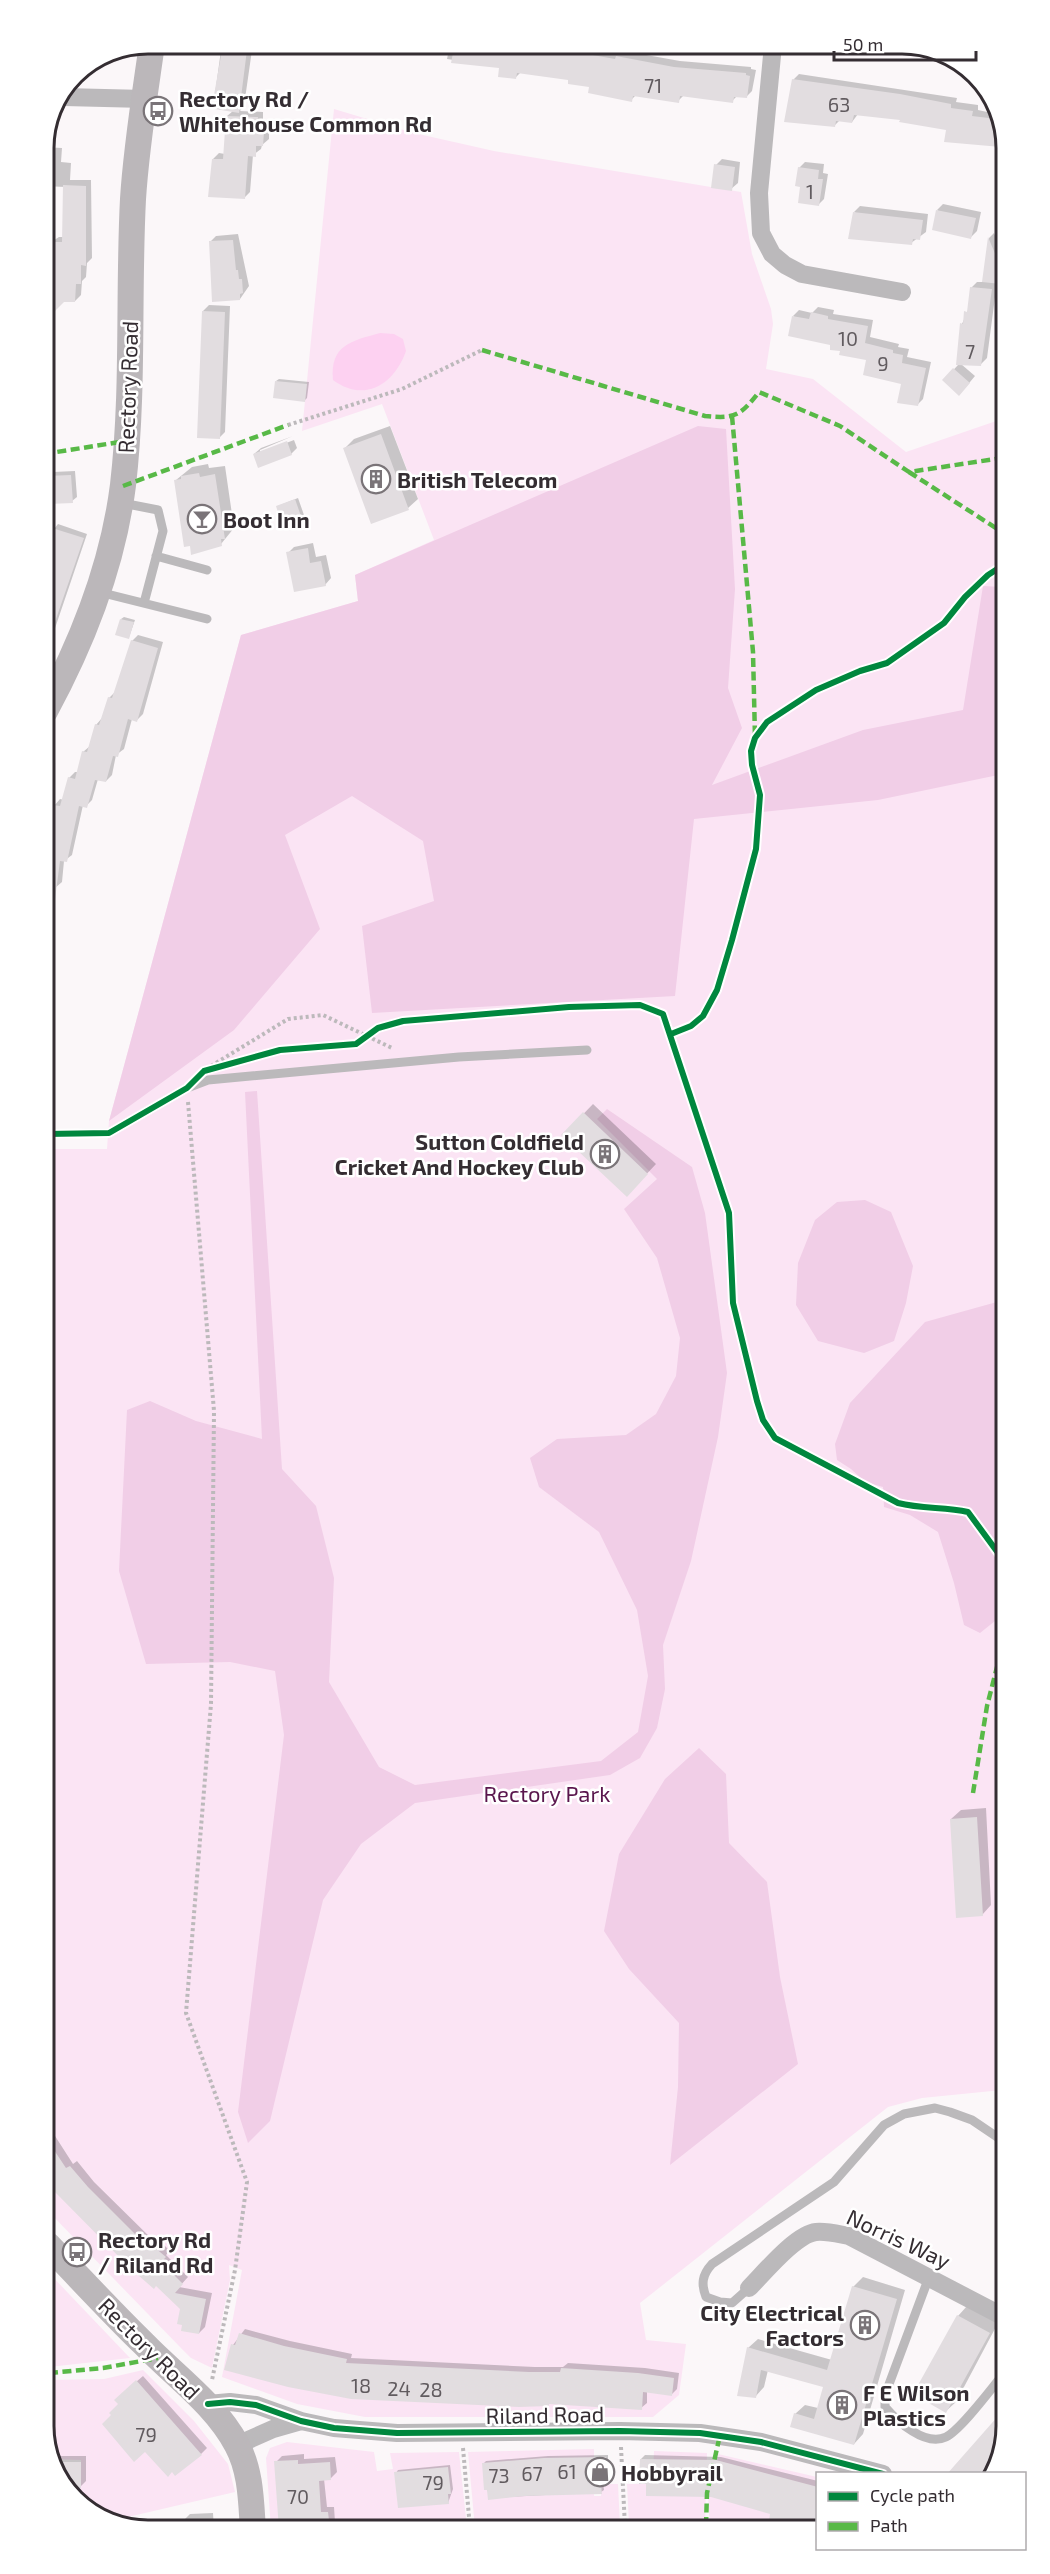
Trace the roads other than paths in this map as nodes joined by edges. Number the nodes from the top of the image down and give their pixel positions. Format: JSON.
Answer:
{"nodes":[{"id":1,"x":151,"y":54,"type":"edge"},
{"id":2,"x":771,"y":54,"type":"edge"},
{"id":3,"x":70,"y":97,"type":"edge"},
{"id":4,"x":145,"y":99,"type":"junction"},
{"id":5,"x":902,"y":292,"type":"dead end"},
{"id":6,"x":119,"y":502,"type":"junction"},
{"id":7,"x":156,"y":556,"type":"junction"},
{"id":8,"x":207,"y":570,"type":"dead end"},
{"id":9,"x":97,"y":591,"type":"junction"},
{"id":10,"x":144,"y":603,"type":"junction"},
{"id":11,"x":207,"y":619,"type":"dead end"},
{"id":12,"x":54,"y":694,"type":"edge"},
{"id":13,"x":587,"y":1050,"type":"dead end"},
{"id":14,"x":54,"y":1134,"type":"edge"},
{"id":15,"x":996,"y":2136,"type":"edge"},
{"id":16,"x":54,"y":2251,"type":"edge"},
{"id":17,"x":929,"y":2277,"type":"junction"},
{"id":18,"x":749,"y":2288,"type":"joint"},
{"id":19,"x":996,"y":2313,"type":"edge"},
{"id":20,"x":996,"y":2383,"type":"edge"},
{"id":21,"x":208,"y":2404,"type":"junction"},
{"id":22,"x":302,"y":2421,"type":"junction"},
{"id":23,"x":237,"y":2445,"type":"junction"},
{"id":24,"x":875,"y":2472,"type":"edge"},
{"id":25,"x":252,"y":2520,"type":"edge"}],
"edges":[{"from":1,"to":4,"type":"street","name":"Rectory Road"},
{"from":2,"to":5,"type":"street"},
{"from":3,"to":4,"type":"street"},
{"from":4,"to":6,"type":"street","name":"Rectory Road"},
{"from":6,"to":7,"type":"lane"},
{"from":6,"to":9,"type":"street","name":"Rectory Road"},
{"from":7,"to":8,"type":"lane"},
{"from":7,"to":10,"type":"lane"},
{"from":9,"to":10,"type":"lane"},
{"from":9,"to":12,"type":"street","name":"Rectory Road"},
{"from":10,"to":11,"type":"lane"},
{"from":13,"to":14,"type":"lane"},
{"from":15,"to":18,"type":"lane"},
{"from":16,"to":21,"type":"street","name":"Rectory Road"},
{"from":17,"to":18,"type":"street","name":"Norris Way"},
{"from":17,"to":19,"type":"street","name":"Norris Way"},
{"from":17,"to":20,"type":"lane"},
{"from":21,"to":22,"type":"street","name":"Riland Road"},
{"from":21,"to":23,"type":"street","name":"Rectory Road"},
{"from":22,"to":23,"type":"street","name":"Riland Road"},
{"from":22,"to":24,"type":"street","name":"Riland Road"},
{"from":23,"to":25,"type":"street","name":"Rectory Road"}]}
